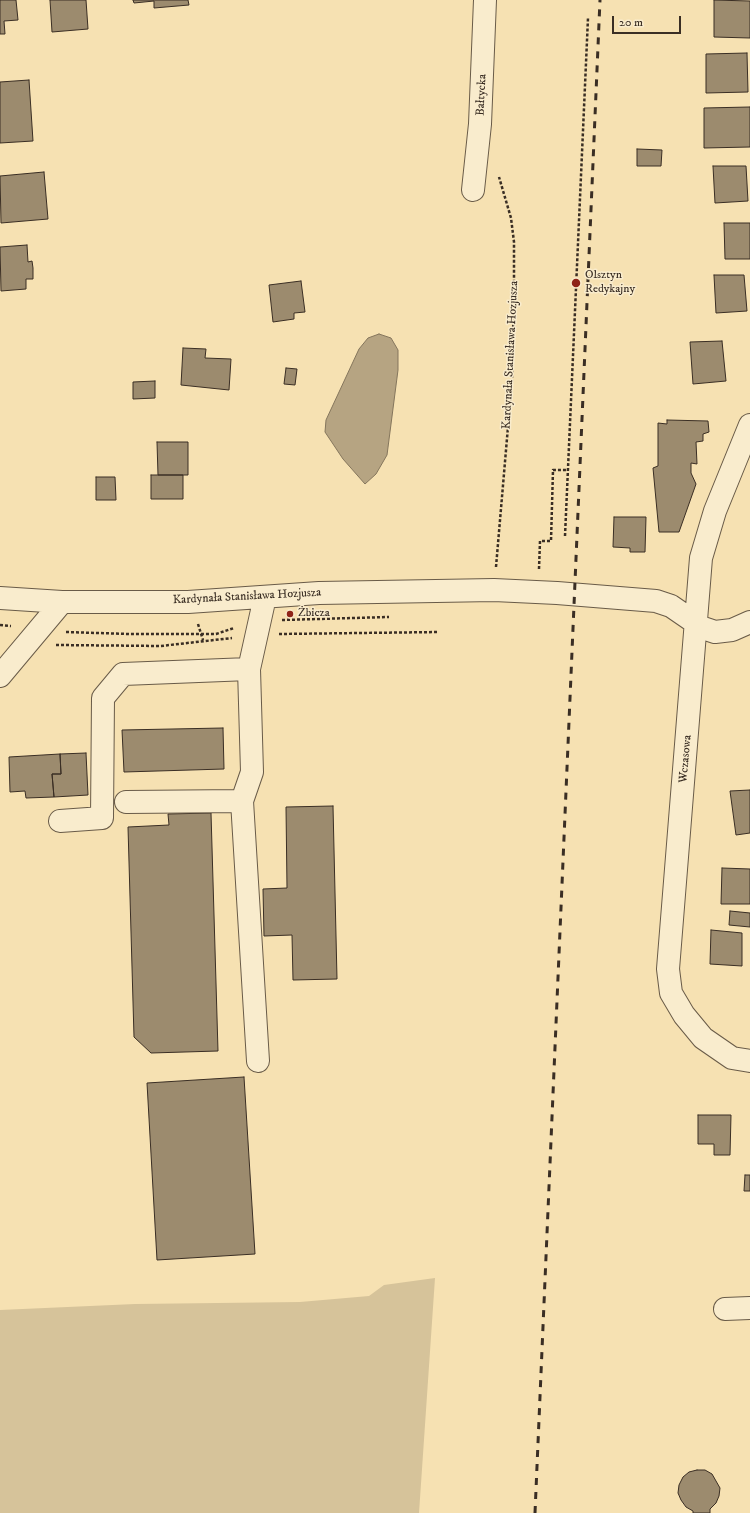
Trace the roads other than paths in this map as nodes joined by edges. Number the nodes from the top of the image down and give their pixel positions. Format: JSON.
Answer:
{"nodes":[{"id":1,"x":485,"y":0,"type":"edge"},
{"id":2,"x":473,"y":190,"type":"dead end"},
{"id":3,"x":750,"y":425,"type":"edge"},
{"id":4,"x":265,"y":597,"type":"junction"},
{"id":5,"x":0,"y":598,"type":"edge"},
{"id":6,"x":62,"y":602,"type":"junction"},
{"id":7,"x":750,"y":622,"type":"edge"},
{"id":8,"x":697,"y":625,"type":"junction"},
{"id":9,"x":249,"y":669,"type":"junction"},
{"id":10,"x":0,"y":676,"type":"edge"},
{"id":11,"x":242,"y":800,"type":"junction"},
{"id":12,"x":126,"y":802,"type":"dead end"},
{"id":13,"x":60,"y":821,"type":"dead end"},
{"id":14,"x":258,"y":1061,"type":"dead end"},
{"id":15,"x":750,"y":1061,"type":"edge"},
{"id":16,"x":750,"y":1308,"type":"edge"},
{"id":17,"x":725,"y":1309,"type":"dead end"}],
"edges":[{"from":1,"to":2,"type":"street","name":"Bałtycka"},
{"from":3,"to":8,"type":"street","name":"Wczasowa"},
{"from":4,"to":6,"type":"street","name":"Kardynała Stanisława Hozjusza"},
{"from":4,"to":8,"type":"street","name":"Kardynała Stanisława Hozjusza"},
{"from":4,"to":9,"type":"street"},
{"from":5,"to":6,"type":"street","name":"Kardynała Stanisława Hozjusza"},
{"from":6,"to":10,"type":"street"},
{"from":7,"to":8,"type":"street","name":"Kardynała Stanisława Hozjusza"},
{"from":8,"to":15,"type":"street","name":"Wczasowa"},
{"from":9,"to":11,"type":"street"},
{"from":9,"to":13,"type":"street"},
{"from":11,"to":12,"type":"street"},
{"from":11,"to":14,"type":"street"},
{"from":16,"to":17,"type":"street"}]}
